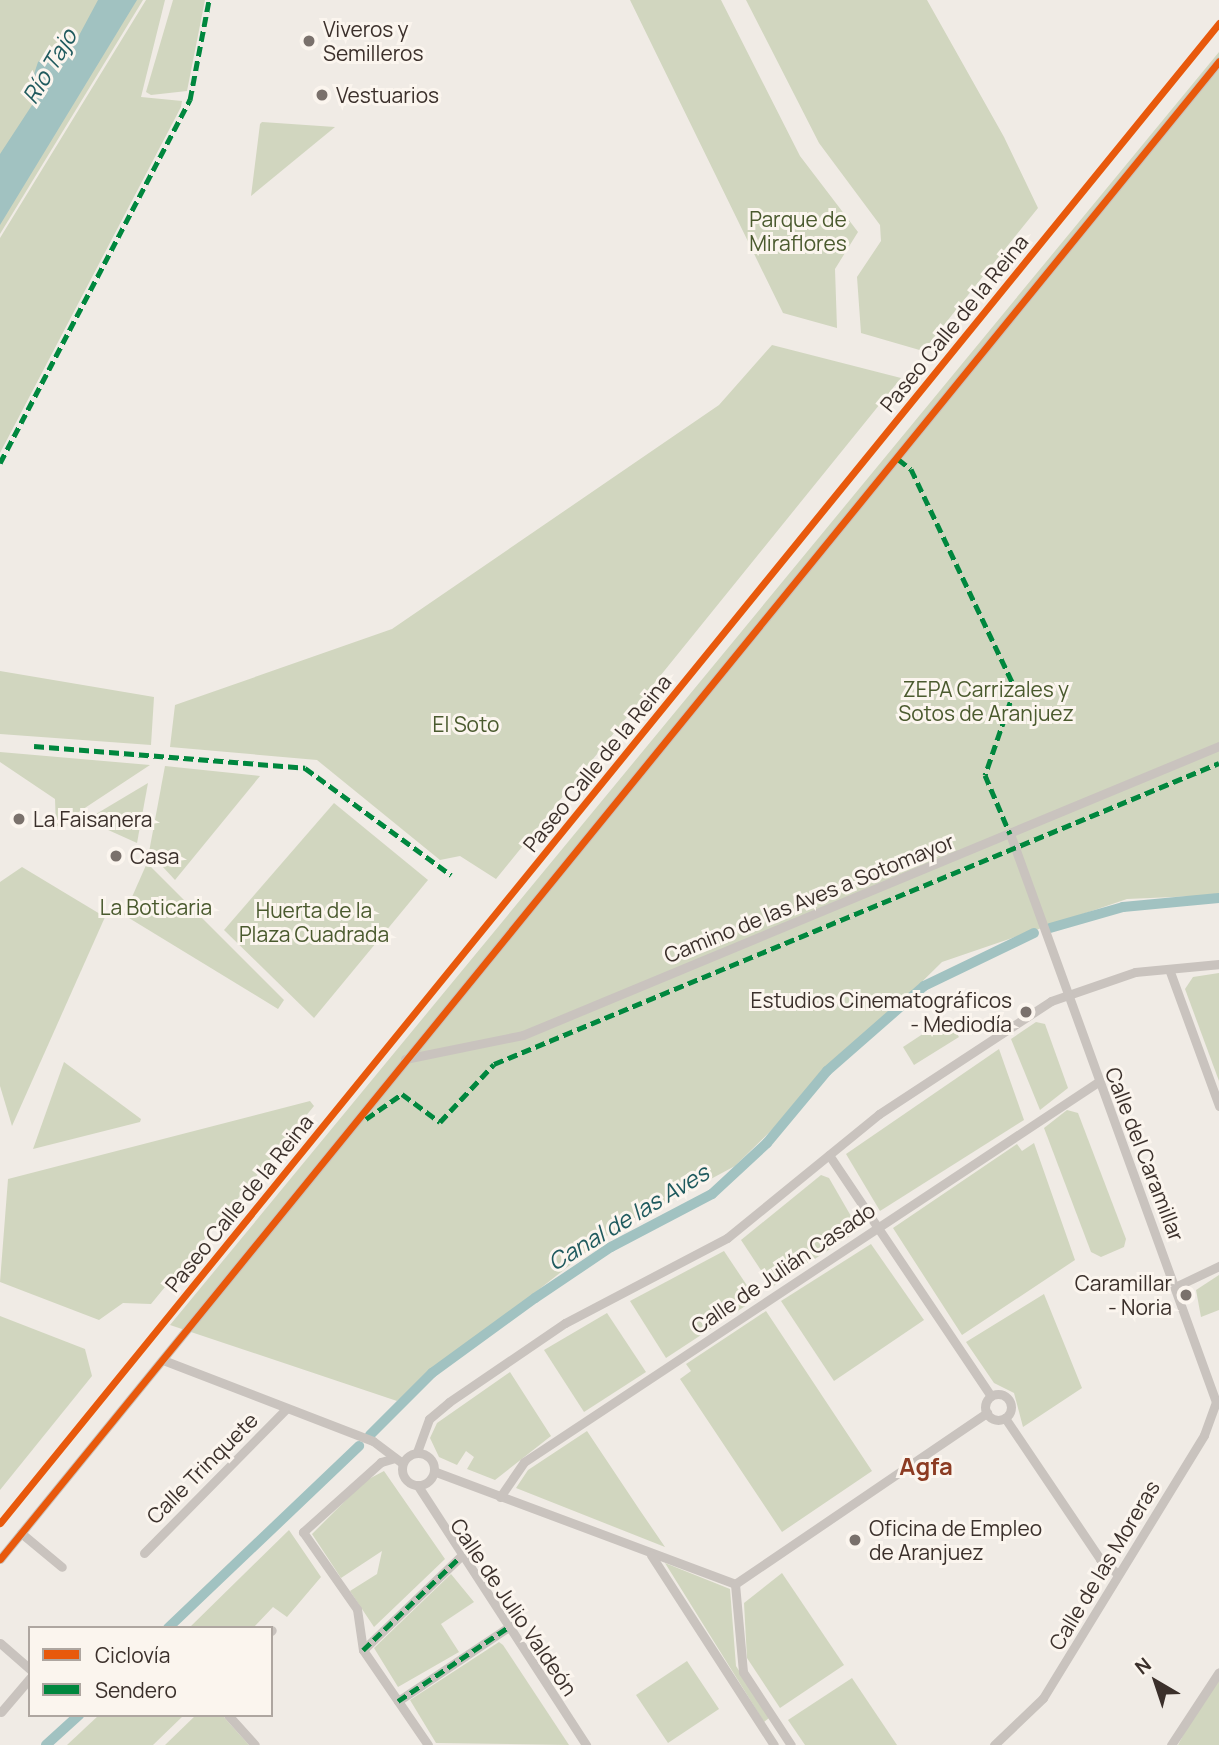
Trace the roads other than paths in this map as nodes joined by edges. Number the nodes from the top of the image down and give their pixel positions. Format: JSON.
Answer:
{"nodes":[{"id":1,"x":1219,"y":61,"type":"edge"},
{"id":2,"x":1219,"y":746,"type":"edge"},
{"id":3,"x":1010,"y":834,"type":"junction"},
{"id":4,"x":1219,"y":964,"type":"edge"},
{"id":5,"x":1169,"y":969,"type":"junction"},
{"id":6,"x":1065,"y":993,"type":"junction"},
{"id":7,"x":405,"y":1059,"type":"junction"},
{"id":8,"x":1098,"y":1082,"type":"junction"},
{"id":9,"x":1218,"y":1103,"type":"edge"},
{"id":10,"x":829,"y":1155,"type":"junction"},
{"id":11,"x":877,"y":1227,"type":"junction"},
{"id":12,"x":1219,"y":1266,"type":"edge"},
{"id":13,"x":1177,"y":1286,"type":"junction"},
{"id":14,"x":163,"y":1360,"type":"junction"},
{"id":15,"x":1217,"y":1389,"type":"edge"},
{"id":16,"x":991,"y":1396,"type":"junction"},
{"id":17,"x":286,"y":1409,"type":"junction"},
{"id":18,"x":987,"y":1413,"type":"junction"},
{"id":19,"x":1005,"y":1418,"type":"junction"},
{"id":20,"x":418,"y":1452,"type":"junction"},
{"id":21,"x":398,"y":1460,"type":"junction"},
{"id":22,"x":436,"y":1472,"type":"junction"},
{"id":23,"x":418,"y":1486,"type":"junction"},
{"id":24,"x":500,"y":1497,"type":"junction"},
{"id":25,"x":21,"y":1534,"type":"junction"},
{"id":26,"x":144,"y":1553,"type":"dead end"},
{"id":27,"x":651,"y":1555,"type":"junction"},
{"id":28,"x":460,"y":1557,"type":"junction"},
{"id":29,"x":0,"y":1559,"type":"edge"},
{"id":30,"x":62,"y":1567,"type":"dead end"},
{"id":31,"x":1118,"y":1574,"type":"junction"},
{"id":32,"x":735,"y":1584,"type":"junction"},
{"id":33,"x":507,"y":1628,"type":"junction"},
{"id":34,"x":0,"y":1643,"type":"edge"},
{"id":35,"x":363,"y":1650,"type":"junction"},
{"id":36,"x":28,"y":1667,"type":"edge"},
{"id":37,"x":1219,"y":1672,"type":"edge"},
{"id":38,"x":28,"y":1680,"type":"edge"},
{"id":39,"x":398,"y":1700,"type":"junction"},
{"id":40,"x":1,"y":1712,"type":"edge"},
{"id":41,"x":230,"y":1717,"type":"edge"},
{"id":42,"x":255,"y":1745,"type":"edge"},
{"id":43,"x":428,"y":1745,"type":"edge"},
{"id":44,"x":586,"y":1745,"type":"edge"},
{"id":45,"x":774,"y":1745,"type":"edge"},
{"id":46,"x":791,"y":1745,"type":"edge"},
{"id":47,"x":994,"y":1745,"type":"edge"},
{"id":48,"x":1171,"y":1745,"type":"edge"}],
"edges":[{"from":1,"to":7,"type":"street"},
{"from":2,"to":3,"type":"street","name":"Camino de las Aves a Sotomayor"},
{"from":3,"to":6,"type":"street","name":"Calle del Caramillar"},
{"from":3,"to":7,"type":"street","name":"Camino de las Aves a Sotomayor"},
{"from":4,"to":5,"type":"street"},
{"from":5,"to":6,"type":"street"},
{"from":5,"to":9,"type":"street"},
{"from":6,"to":8,"type":"street","name":"Calle del Caramillar"},
{"from":6,"to":10,"type":"street"},
{"from":7,"to":14,"type":"street"},
{"from":8,"to":11,"type":"street","name":"Calle de Julián Casado"},
{"from":8,"to":13,"type":"street","name":"Calle del Caramillar"},
{"from":10,"to":11,"type":"street"},
{"from":10,"to":20,"type":"street"},
{"from":11,"to":16,"type":"street"},
{"from":11,"to":24,"type":"street","name":"Calle de Julián Casado"},
{"from":12,"to":13,"type":"street"},
{"from":13,"to":15,"type":"street","name":"Calle del Caramillar"},
{"from":14,"to":17,"type":"street","name":"Calle Trinquete"},
{"from":14,"to":25,"type":"street"},
{"from":15,"to":31,"type":"street","name":"Calle de las Moreras"},
{"from":16,"to":18,"type":"street"},
{"from":16,"to":19,"type":"street"},
{"from":17,"to":21,"type":"street","name":"Calle Trinquete"},
{"from":17,"to":26,"type":"street","name":"Calle Trinquete"},
{"from":18,"to":19,"type":"street"},
{"from":18,"to":32,"type":"street"},
{"from":19,"to":31,"type":"street"},
{"from":20,"to":21,"type":"street"},
{"from":20,"to":22,"type":"street"},
{"from":21,"to":23,"type":"street","name":"Calle de Julio Valdeón"},
{"from":21,"to":35,"type":"street"},
{"from":22,"to":23,"type":"street"},
{"from":22,"to":24,"type":"street"},
{"from":23,"to":28,"type":"street","name":"Calle de Julio Valdeón"},
{"from":24,"to":27,"type":"street"},
{"from":25,"to":29,"type":"street"},
{"from":25,"to":30,"type":"street"},
{"from":27,"to":32,"type":"street"},
{"from":27,"to":45,"type":"street"},
{"from":28,"to":33,"type":"street","name":"Calle de Julio Valdeón"},
{"from":28,"to":35,"type":"street"},
{"from":31,"to":47,"type":"street","name":"Calle de las Moreras"},
{"from":32,"to":46,"type":"street"},
{"from":33,"to":39,"type":"street"},
{"from":33,"to":44,"type":"street","name":"Calle de Julio Valdeón"},
{"from":34,"to":36,"type":"street"},
{"from":35,"to":39,"type":"street"},
{"from":37,"to":48,"type":"street"},
{"from":38,"to":40,"type":"street"},
{"from":39,"to":43,"type":"street"},
{"from":41,"to":42,"type":"street"}]}
